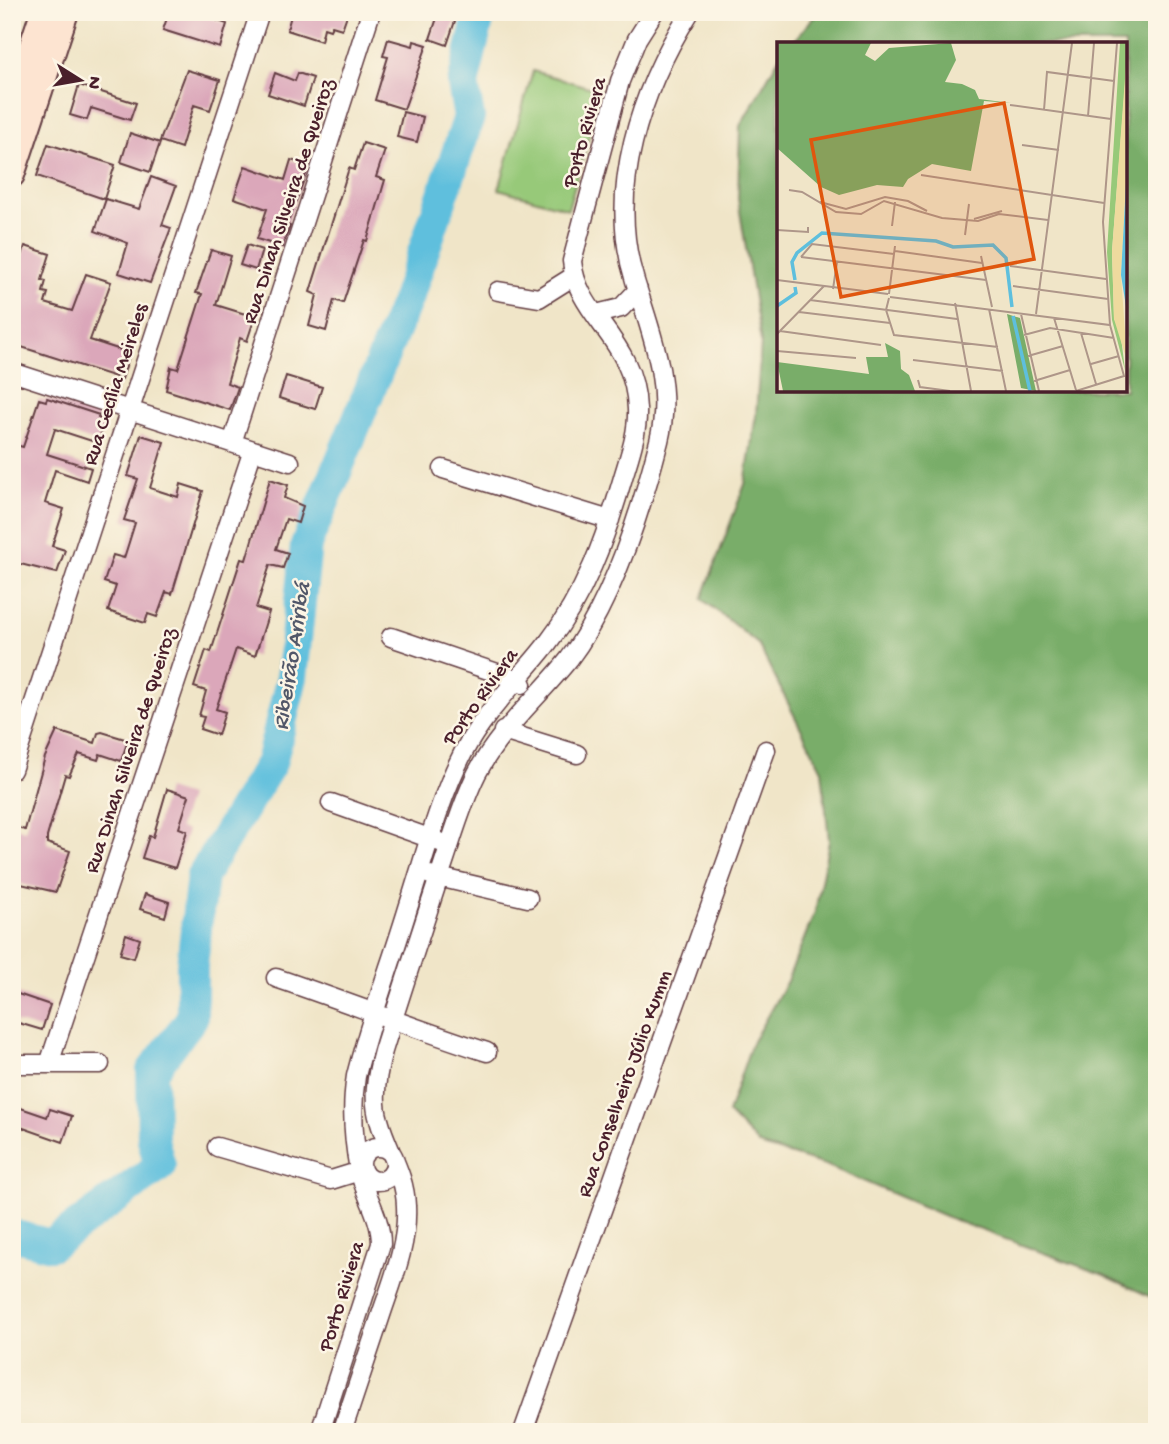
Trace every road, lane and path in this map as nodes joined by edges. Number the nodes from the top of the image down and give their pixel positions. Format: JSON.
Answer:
{"nodes":[{"id":1,"x":43,"y":12,"type":"edge"},
{"id":2,"x":66,"y":12,"type":"edge"},
{"id":3,"x":372,"y":12,"type":"edge"},
{"id":4,"x":654,"y":12,"type":"edge"},
{"id":5,"x":665,"y":12,"type":"edge"},
{"id":6,"x":253,"y":14,"type":"edge"},
{"id":7,"x":686,"y":18,"type":"edge"},
{"id":8,"x":637,"y":39,"type":"junction"},
{"id":9,"x":666,"y":53,"type":"junction"},
{"id":10,"x":12,"y":105,"type":"edge"},
{"id":11,"x":12,"y":175,"type":"edge"},
{"id":12,"x":574,"y":276,"type":"junction"},
{"id":13,"x":638,"y":290,"type":"junction"},
{"id":14,"x":498,"y":291,"type":"dead end"},
{"id":15,"x":596,"y":314,"type":"junction"},
{"id":16,"x":12,"y":372,"type":"edge"},
{"id":17,"x":130,"y":410,"type":"junction"},
{"id":18,"x":232,"y":443,"type":"junction"},
{"id":19,"x":253,"y":450,"type":"junction"},
{"id":20,"x":290,"y":462,"type":"dead end"},
{"id":21,"x":443,"y":469,"type":"dead end"},
{"id":22,"x":610,"y":520,"type":"junction"},
{"id":23,"x":391,"y":637,"type":"dead end"},
{"id":24,"x":515,"y":679,"type":"junction"},
{"id":25,"x":535,"y":696,"type":"junction"},
{"id":26,"x":503,"y":732,"type":"junction"},
{"id":27,"x":766,"y":750,"type":"dead end"},
{"id":28,"x":577,"y":754,"type":"dead end"},
{"id":29,"x":12,"y":770,"type":"edge"},
{"id":30,"x":331,"y":803,"type":"dead end"},
{"id":31,"x":430,"y":839,"type":"junction"},
{"id":32,"x":450,"y":845,"type":"junction"},
{"id":33,"x":420,"y":872,"type":"junction"},
{"id":34,"x":439,"y":878,"type":"junction"},
{"id":35,"x":528,"y":898,"type":"dead end"},
{"id":36,"x":276,"y":978,"type":"dead end"},
{"id":37,"x":376,"y":1011,"type":"junction"},
{"id":38,"x":392,"y":1022,"type":"junction"},
{"id":39,"x":487,"y":1052,"type":"dead end"},
{"id":40,"x":12,"y":1064,"type":"edge"},
{"id":41,"x":49,"y":1064,"type":"junction"},
{"id":42,"x":100,"y":1064,"type":"dead end"},
{"id":43,"x":217,"y":1147,"type":"dead end"},
{"id":44,"x":396,"y":1157,"type":"junction"},
{"id":45,"x":360,"y":1171,"type":"junction"},
{"id":46,"x":355,"y":1330,"type":"junction"},
{"id":47,"x":374,"y":1337,"type":"junction"},
{"id":48,"x":320,"y":1432,"type":"edge"},
{"id":49,"x":342,"y":1432,"type":"edge"},
{"id":50,"x":523,"y":1432,"type":"edge"}],
"edges":[{"from":1,"to":10,"type":"main road"},
{"from":2,"to":11,"type":"main road"},
{"from":3,"to":18,"type":"street","name":"Rua Dinah Silveira de Queiroz"},
{"from":4,"to":8,"type":"street","name":"Porto Riviera"},
{"from":5,"to":7,"type":"street"},
{"from":6,"to":17,"type":"street","name":"Rua Cecília Meireles"},
{"from":7,"to":9,"type":"street","name":"Porto Riviera"},
{"from":8,"to":9,"type":"street"},
{"from":8,"to":12,"type":"street","name":"Porto Riviera"},
{"from":9,"to":13,"type":"street","name":"Porto Riviera"},
{"from":12,"to":14,"type":"street"},
{"from":12,"to":15,"type":"street","name":"Porto Riviera"},
{"from":13,"to":15,"type":"street"},
{"from":13,"to":25,"type":"street","name":"Porto Riviera"},
{"from":15,"to":22,"type":"street","name":"Porto Riviera"},
{"from":16,"to":17,"type":"street"},
{"from":17,"to":18,"type":"street"},
{"from":17,"to":29,"type":"street","name":"Rua Cecília Meireles"},
{"from":18,"to":19,"type":"street"},
{"from":19,"to":20,"type":"street"},
{"from":19,"to":41,"type":"street","name":"Rua Dinah Silveira de Queiroz"},
{"from":21,"to":22,"type":"street"},
{"from":22,"to":24,"type":"street","name":"Porto Riviera"},
{"from":23,"to":24,"type":"street"},
{"from":24,"to":25,"type":"street"},
{"from":24,"to":31,"type":"street","name":"Porto Riviera"},
{"from":25,"to":26,"type":"street","name":"Porto Riviera"},
{"from":26,"to":28,"type":"street"},
{"from":26,"to":32,"type":"street","name":"Porto Riviera"},
{"from":27,"to":50,"type":"street","name":"Rua Conselheiro Júlio Kumm"},
{"from":30,"to":31,"type":"street"},
{"from":31,"to":32,"type":"street"},
{"from":31,"to":33,"type":"street","name":"Porto Riviera"},
{"from":32,"to":34,"type":"street","name":"Porto Riviera"},
{"from":33,"to":34,"type":"street"},
{"from":33,"to":37,"type":"street","name":"Porto Riviera"},
{"from":34,"to":35,"type":"street"},
{"from":34,"to":38,"type":"street","name":"Porto Riviera"},
{"from":36,"to":37,"type":"street"},
{"from":37,"to":38,"type":"street"},
{"from":37,"to":45,"type":"street","name":"Porto Riviera"},
{"from":38,"to":39,"type":"street"},
{"from":38,"to":44,"type":"street","name":"Porto Riviera"},
{"from":40,"to":41,"type":"street"},
{"from":41,"to":42,"type":"street"},
{"from":43,"to":45,"type":"street"},
{"from":44,"to":45,"type":"street"},
{"from":44,"to":47,"type":"street","name":"Porto Riviera"},
{"from":45,"to":46,"type":"street","name":"Porto Riviera"},
{"from":46,"to":47,"type":"street"},
{"from":46,"to":48,"type":"street","name":"Porto Riviera"},
{"from":47,"to":49,"type":"street","name":"Porto Riviera"}]}
